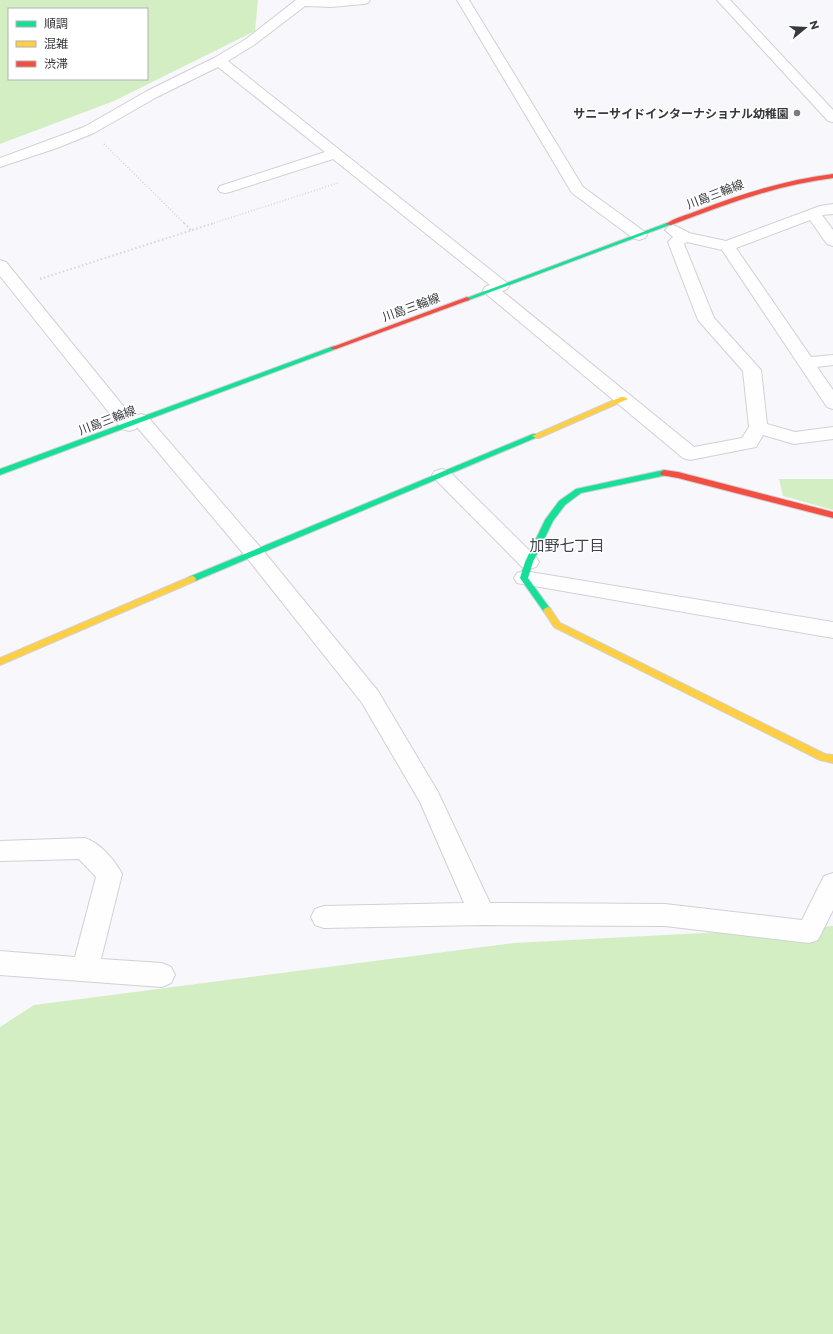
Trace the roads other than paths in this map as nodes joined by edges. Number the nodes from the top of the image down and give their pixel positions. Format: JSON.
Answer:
{"nodes":[{"id":1,"x":364,"y":0,"type":"edge"},
{"id":2,"x":463,"y":0,"type":"edge"},
{"id":3,"x":723,"y":0,"type":"edge"},
{"id":4,"x":303,"y":1,"type":"edge"},
{"id":5,"x":219,"y":61,"type":"junction"},
{"id":6,"x":826,"y":94,"type":"dead end"},
{"id":7,"x":812,"y":95,"type":"junction"},
{"id":8,"x":833,"y":118,"type":"edge"},
{"id":9,"x":334,"y":154,"type":"junction"},
{"id":10,"x":0,"y":163,"type":"edge"},
{"id":11,"x":833,"y":176,"type":"edge"},
{"id":12,"x":225,"y":189,"type":"dead end"},
{"id":13,"x":833,"y":209,"type":"edge"},
{"id":14,"x":813,"y":214,"type":"junction"},
{"id":15,"x":667,"y":226,"type":"junction"},
{"id":16,"x":638,"y":235,"type":"junction"},
{"id":17,"x":684,"y":237,"type":"junction"},
{"id":18,"x":833,"y":241,"type":"edge"},
{"id":19,"x":727,"y":246,"type":"junction"},
{"id":20,"x":0,"y":265,"type":"edge"},
{"id":21,"x":11,"y":287,"type":"edge"},
{"id":22,"x":496,"y":288,"type":"junction"},
{"id":23,"x":833,"y":360,"type":"edge"},
{"id":24,"x":806,"y":363,"type":"junction"},
{"id":25,"x":624,"y":399,"type":"junction"},
{"id":26,"x":833,"y":404,"type":"edge"},
{"id":27,"x":135,"y":422,"type":"junction"},
{"id":28,"x":758,"y":427,"type":"junction"},
{"id":29,"x":833,"y":432,"type":"edge"},
{"id":30,"x":690,"y":454,"type":"junction"},
{"id":31,"x":0,"y":472,"type":"edge"},
{"id":32,"x":442,"y":475,"type":"junction"},
{"id":33,"x":678,"y":475,"type":"junction"},
{"id":34,"x":833,"y":515,"type":"edge"},
{"id":35,"x":254,"y":553,"type":"junction"},
{"id":36,"x":526,"y":570,"type":"junction"},
{"id":37,"x":833,"y":630,"type":"edge"},
{"id":38,"x":0,"y":662,"type":"edge"},
{"id":39,"x":833,"y":759,"type":"edge"},
{"id":40,"x":0,"y":851,"type":"edge"},
{"id":41,"x":833,"y":884,"type":"edge"},
{"id":42,"x":482,"y":914,"type":"junction"},
{"id":43,"x":324,"y":917,"type":"dead end"},
{"id":44,"x":0,"y":962,"type":"edge"},
{"id":45,"x":85,"y":969,"type":"junction"},
{"id":46,"x":162,"y":975,"type":"dead end"}],
"edges":[{"from":1,"to":4,"type":"street"},
{"from":2,"to":16,"type":"street"},
{"from":3,"to":7,"type":"street"},
{"from":4,"to":5,"type":"street"},
{"from":5,"to":9,"type":"street"},
{"from":5,"to":10,"type":"street"},
{"from":6,"to":7,"type":"street"},
{"from":7,"to":8,"type":"street"},
{"from":9,"to":12,"type":"street"},
{"from":9,"to":22,"type":"street"},
{"from":11,"to":15,"type":"street","name":"川島三輪線"},
{"from":13,"to":14,"type":"street"},
{"from":14,"to":18,"type":"street"},
{"from":14,"to":19,"type":"street"},
{"from":15,"to":16,"type":"street","name":"川島三輪線"},
{"from":15,"to":17,"type":"street"},
{"from":16,"to":22,"type":"street","name":"川島三輪線"},
{"from":17,"to":19,"type":"street"},
{"from":17,"to":28,"type":"street"},
{"from":19,"to":24,"type":"street"},
{"from":20,"to":21,"type":"street"},
{"from":21,"to":27,"type":"street"},
{"from":22,"to":25,"type":"street"},
{"from":22,"to":27,"type":"street","name":"川島三輪線"},
{"from":23,"to":24,"type":"street"},
{"from":24,"to":26,"type":"street"},
{"from":25,"to":30,"type":"street"},
{"from":25,"to":32,"type":"street"},
{"from":27,"to":31,"type":"street","name":"川島三輪線"},
{"from":27,"to":35,"type":"street"},
{"from":28,"to":29,"type":"street"},
{"from":28,"to":30,"type":"street"},
{"from":30,"to":33,"type":"street"},
{"from":32,"to":35,"type":"street"},
{"from":32,"to":36,"type":"street"},
{"from":33,"to":34,"type":"street"},
{"from":33,"to":36,"type":"street"},
{"from":35,"to":38,"type":"street"},
{"from":35,"to":42,"type":"street"},
{"from":36,"to":37,"type":"street"},
{"from":36,"to":39,"type":"street"},
{"from":40,"to":45,"type":"street"},
{"from":41,"to":42,"type":"street"},
{"from":42,"to":43,"type":"street"},
{"from":44,"to":45,"type":"street"},
{"from":45,"to":46,"type":"street"}]}
